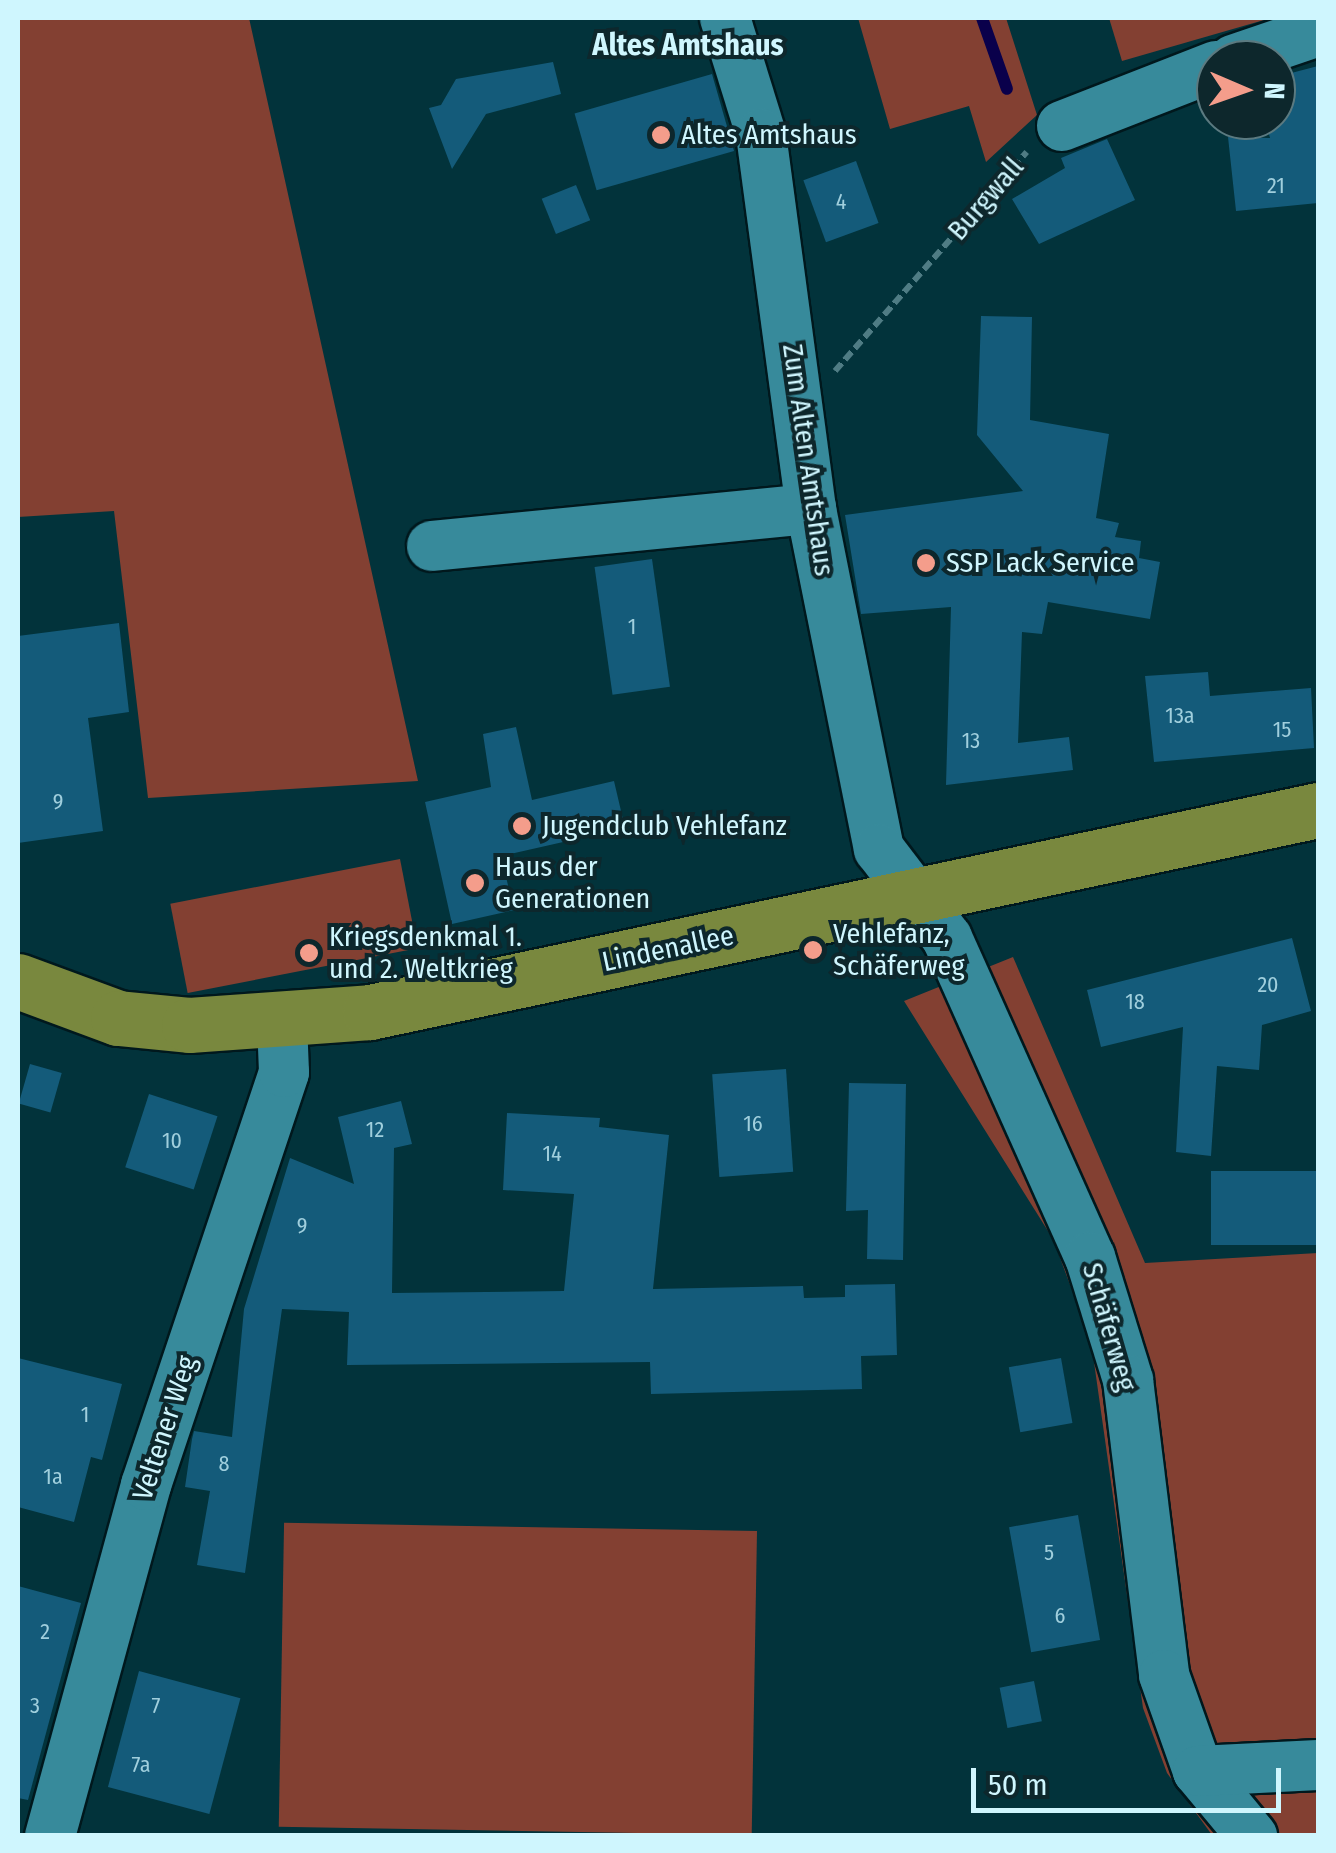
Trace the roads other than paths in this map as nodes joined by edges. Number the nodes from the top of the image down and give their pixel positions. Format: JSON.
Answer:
{"nodes":[{"id":1,"x":725,"y":18,"type":"edge"},
{"id":2,"x":1318,"y":31,"type":"edge"},
{"id":3,"x":1292,"y":40,"type":"edge"},
{"id":4,"x":1196,"y":74,"type":"edge"},
{"id":5,"x":1062,"y":126,"type":"road end"},
{"id":6,"x":811,"y":509,"type":"junction"},
{"id":7,"x":432,"y":546,"type":"dead end"},
{"id":8,"x":1318,"y":810,"type":"edge"},
{"id":9,"x":912,"y":893,"type":"junction"},
{"id":10,"x":18,"y":981,"type":"edge"},
{"id":11,"x":282,"y":1022,"type":"junction"},
{"id":12,"x":1318,"y":1766,"type":"edge"},
{"id":13,"x":1198,"y":1771,"type":"junction"},
{"id":14,"x":50,"y":1836,"type":"edge"},
{"id":15,"x":1252,"y":1836,"type":"edge"}],
"edges":[{"from":1,"to":6,"type":"street","name":"Zum Alten Amtshaus"},
{"from":2,"to":3,"type":"street"},
{"from":4,"to":5,"type":"street"},
{"from":6,"to":7,"type":"street"},
{"from":6,"to":9,"type":"street","name":"Zum Alten Amtshaus"},
{"from":8,"to":9,"type":"main road","name":"Lindenallee"},
{"from":9,"to":11,"type":"main road","name":"Lindenallee"},
{"from":9,"to":13,"type":"street","name":"Schäferweg"},
{"from":10,"to":11,"type":"main road","name":"Lindenallee"},
{"from":11,"to":14,"type":"street","name":"Veltener Weg"},
{"from":12,"to":13,"type":"street"},
{"from":13,"to":15,"type":"street","name":"Schäferweg"}]}
